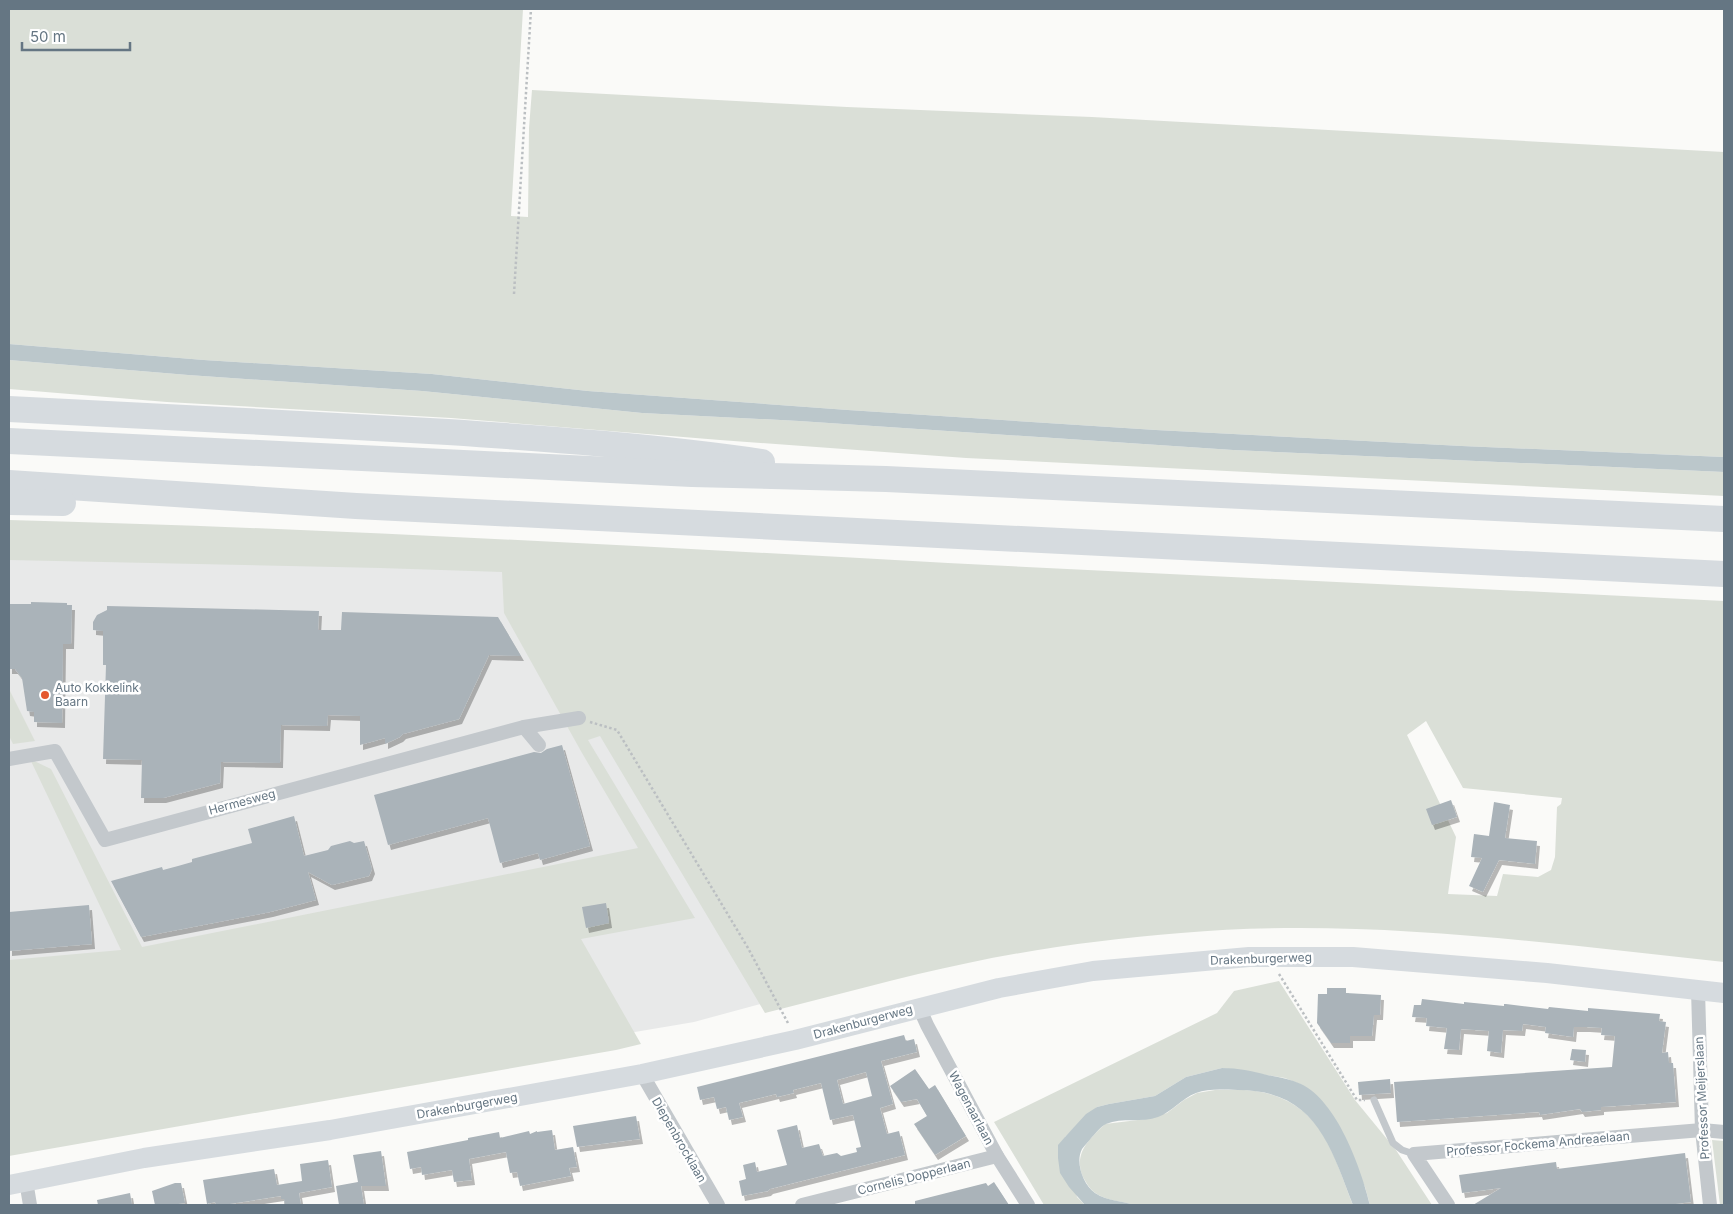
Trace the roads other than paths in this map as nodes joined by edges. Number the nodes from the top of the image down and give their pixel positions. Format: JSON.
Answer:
{"nodes":[{"id":1,"x":9,"y":409,"type":"edge"},
{"id":2,"x":9,"y":441,"type":"edge"},
{"id":3,"x":886,"y":479,"type":"junction"},
{"id":4,"x":9,"y":483,"type":"edge"},
{"id":5,"x":9,"y":502,"type":"edge"},
{"id":6,"x":356,"y":506,"type":"junction"},
{"id":7,"x":1724,"y":519,"type":"edge"},
{"id":8,"x":1724,"y":574,"type":"edge"},
{"id":9,"x":580,"y":718,"type":"road end"},
{"id":10,"x":524,"y":727,"type":"junction"},
{"id":11,"x":539,"y":745,"type":"dead end"},
{"id":12,"x":9,"y":759,"type":"edge"},
{"id":13,"x":1698,"y":990,"type":"junction"},
{"id":14,"x":1724,"y":993,"type":"edge"},
{"id":15,"x":919,"y":1007,"type":"junction"},
{"id":16,"x":642,"y":1074,"type":"junction"},
{"id":17,"x":1374,"y":1100,"type":"road end"},
{"id":18,"x":1702,"y":1130,"type":"junction"},
{"id":19,"x":1724,"y":1132,"type":"edge"},
{"id":20,"x":1414,"y":1154,"type":"junction"},
{"id":21,"x":997,"y":1156,"type":"junction"},
{"id":22,"x":17,"y":1183,"type":"edge"},
{"id":23,"x":30,"y":1205,"type":"edge"},
{"id":24,"x":718,"y":1205,"type":"edge"},
{"id":25,"x":802,"y":1205,"type":"edge"},
{"id":26,"x":1028,"y":1205,"type":"edge"},
{"id":27,"x":1448,"y":1205,"type":"edge"},
{"id":28,"x":1710,"y":1205,"type":"edge"}],
"edges":[{"from":1,"to":3,"type":"highway"},
{"from":2,"to":3,"type":"highway"},
{"from":3,"to":7,"type":"highway"},
{"from":4,"to":6,"type":"highway"},
{"from":5,"to":6,"type":"highway"},
{"from":6,"to":8,"type":"highway"},
{"from":9,"to":10,"type":"street","name":"Hermesweg"},
{"from":10,"to":11,"type":"street"},
{"from":10,"to":12,"type":"street","name":"Hermesweg"},
{"from":13,"to":14,"type":"main road","name":"Drakenburgerweg"},
{"from":13,"to":15,"type":"main road","name":"Drakenburgerweg"},
{"from":13,"to":18,"type":"street","name":"Professor Meijerslaan"},
{"from":15,"to":16,"type":"main road","name":"Drakenburgerweg"},
{"from":15,"to":21,"type":"street","name":"Wagenaarlaan"},
{"from":16,"to":22,"type":"main road","name":"Drakenburgerweg"},
{"from":16,"to":24,"type":"street","name":"Diepenbrocklaan"},
{"from":17,"to":20,"type":"lane"},
{"from":18,"to":19,"type":"street","name":"Professor Fockema Andreaelaan"},
{"from":18,"to":20,"type":"street","name":"Professor Fockema Andreaelaan"},
{"from":18,"to":28,"type":"street","name":"Professor Meijerslaan"},
{"from":20,"to":27,"type":"street"},
{"from":21,"to":25,"type":"street","name":"Cornelis Dopperlaan"},
{"from":21,"to":26,"type":"street","name":"Wagenaarlaan"},
{"from":22,"to":23,"type":"street"}]}
